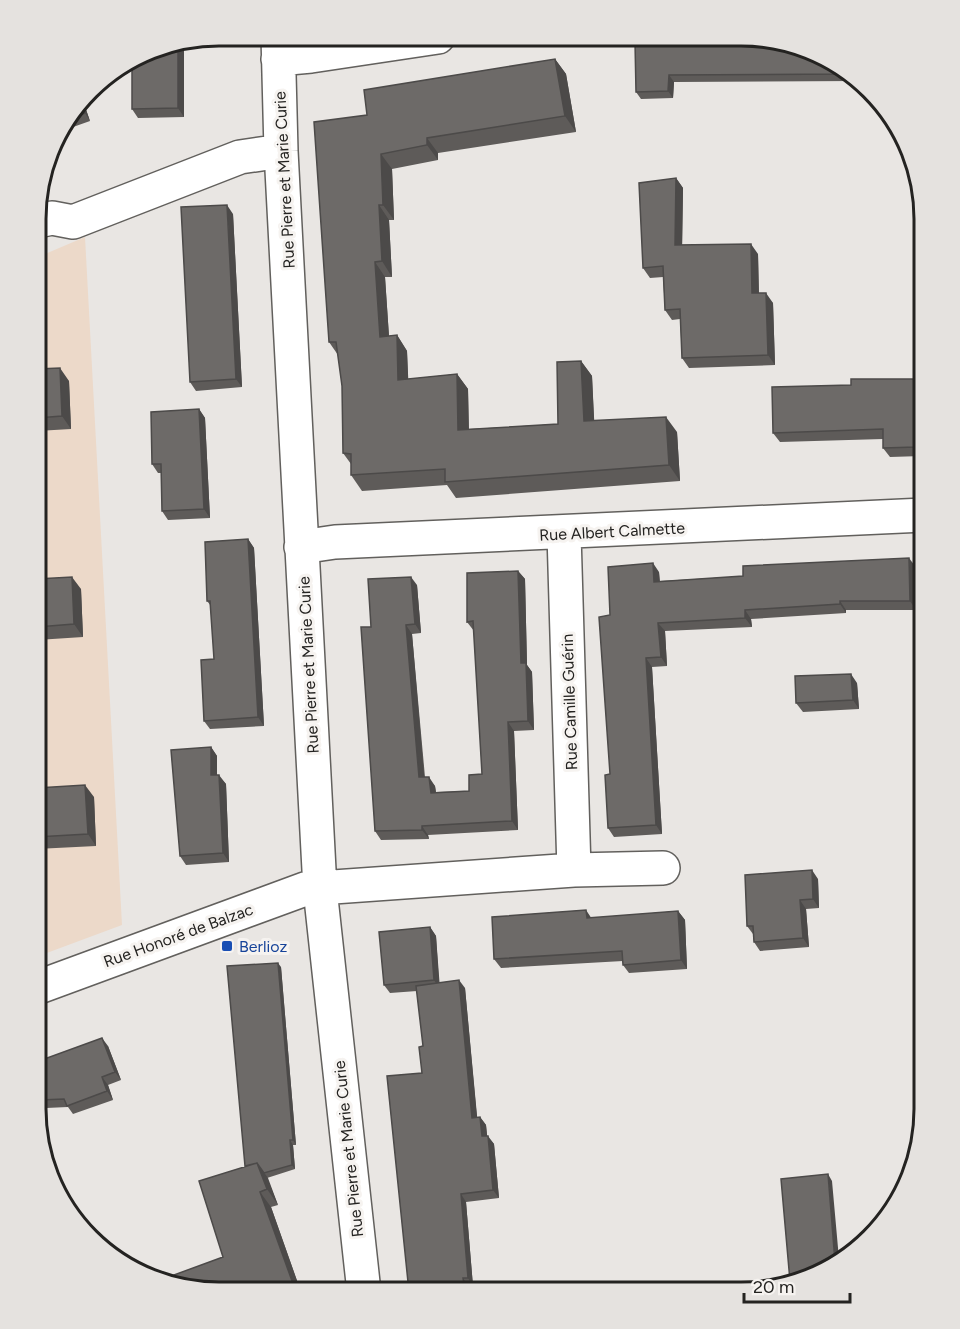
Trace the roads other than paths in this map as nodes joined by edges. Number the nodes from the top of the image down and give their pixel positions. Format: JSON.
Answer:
{"nodes":[{"id":1,"x":278,"y":47,"type":"edge"},
{"id":2,"x":371,"y":47,"type":"edge"},
{"id":3,"x":282,"y":151,"type":"junction"},
{"id":4,"x":47,"y":219,"type":"edge"},
{"id":5,"x":914,"y":516,"type":"edge"},
{"id":6,"x":564,"y":534,"type":"junction"},
{"id":7,"x":301,"y":548,"type":"junction"},
{"id":8,"x":663,"y":868,"type":"dead end"},
{"id":9,"x":574,"y":870,"type":"junction"},
{"id":10,"x":320,"y":889,"type":"junction"},
{"id":11,"x":47,"y":984,"type":"edge"},
{"id":12,"x":362,"y":1282,"type":"edge"}],
"edges":[{"from":1,"to":2,"type":"street"},
{"from":1,"to":3,"type":"street","name":"Rue Pierre et Marie Curie"},
{"from":3,"to":4,"type":"street"},
{"from":3,"to":7,"type":"street","name":"Rue Pierre et Marie Curie"},
{"from":5,"to":6,"type":"street","name":"Rue Albert Calmette"},
{"from":6,"to":7,"type":"street","name":"Rue Albert Calmette"},
{"from":6,"to":9,"type":"street","name":"Rue Camille Guérin"},
{"from":7,"to":10,"type":"street","name":"Rue Pierre et Marie Curie"},
{"from":8,"to":9,"type":"street"},
{"from":9,"to":10,"type":"street"},
{"from":10,"to":11,"type":"street","name":"Rue Honoré de Balzac"},
{"from":10,"to":12,"type":"street","name":"Rue Pierre et Marie Curie"}]}
